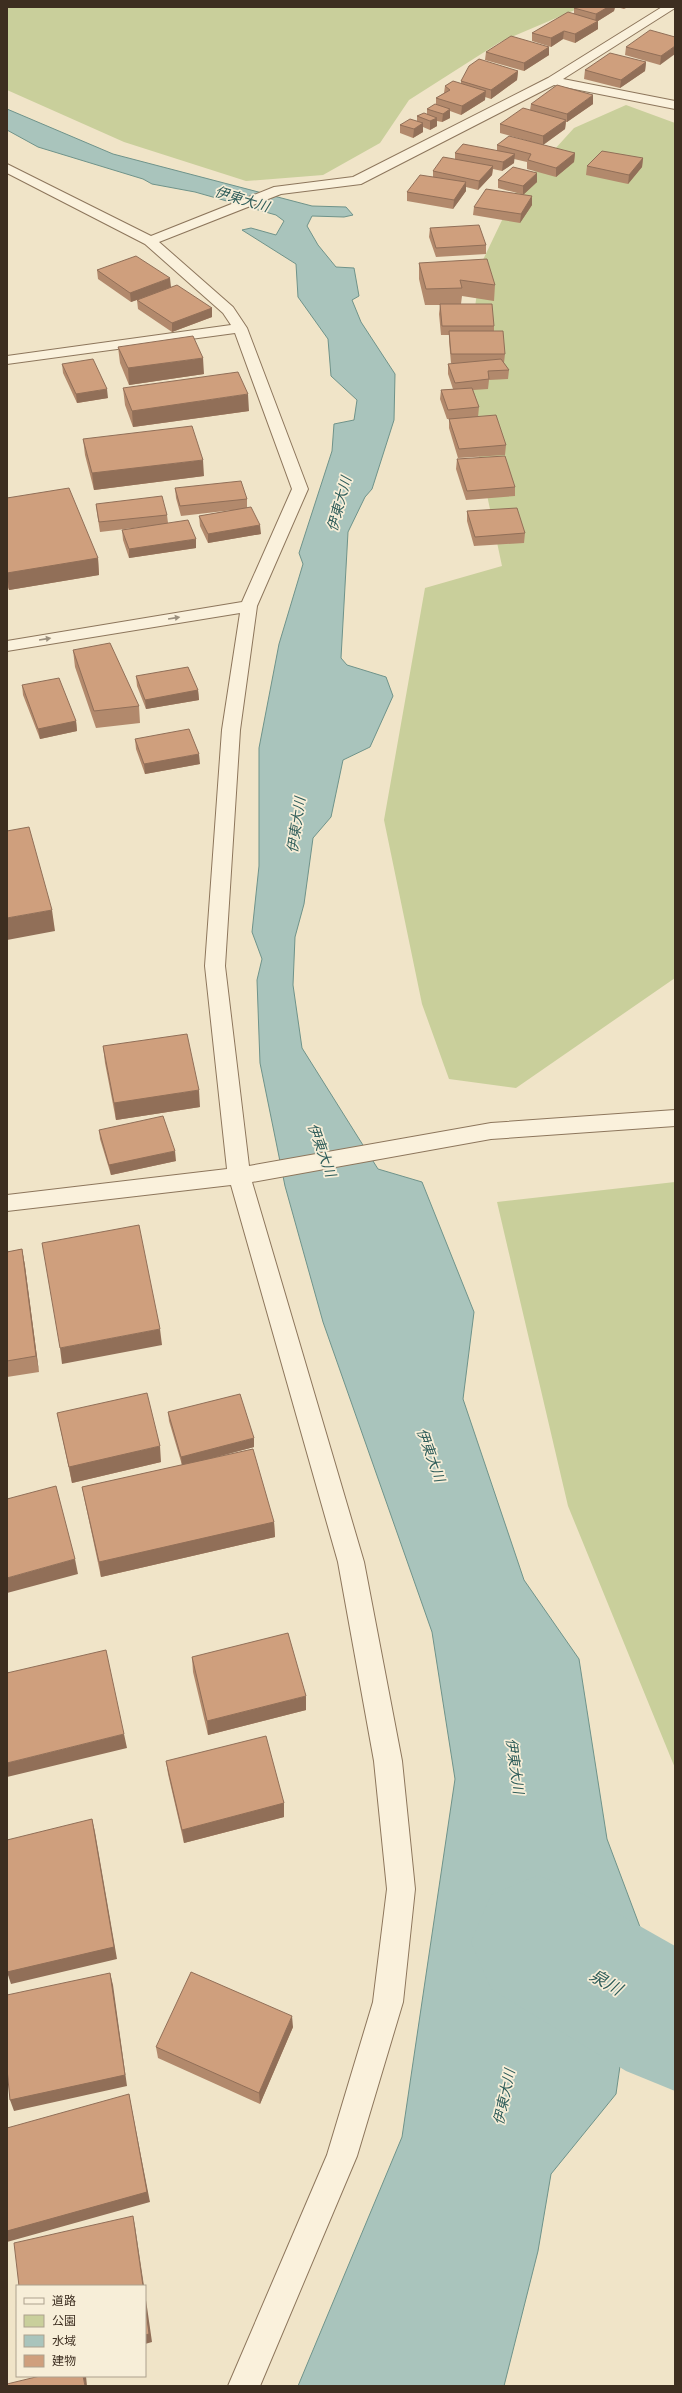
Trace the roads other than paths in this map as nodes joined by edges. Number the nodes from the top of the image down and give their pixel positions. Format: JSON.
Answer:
{"nodes":[{"id":1,"x":670,"y":7,"type":"edge"},
{"id":2,"x":552,"y":81,"type":"junction"},
{"id":3,"x":675,"y":105,"type":"edge"},
{"id":4,"x":7,"y":168,"type":"edge"},
{"id":5,"x":150,"y":241,"type":"junction"},
{"id":6,"x":240,"y":328,"type":"junction"},
{"id":7,"x":7,"y":360,"type":"edge"},
{"id":8,"x":249,"y":606,"type":"junction"},
{"id":9,"x":7,"y":646,"type":"edge"},
{"id":10,"x":675,"y":1118,"type":"edge"},
{"id":11,"x":240,"y":1176,"type":"junction"},
{"id":12,"x":7,"y":1204,"type":"edge"},
{"id":13,"x":244,"y":2386,"type":"edge"}],
"edges":[{"from":1,"to":2,"type":"street"},
{"from":2,"to":3,"type":"street"},
{"from":2,"to":5,"type":"street"},
{"from":4,"to":5,"type":"street"},
{"from":5,"to":6,"type":"street"},
{"from":6,"to":7,"type":"street"},
{"from":6,"to":8,"type":"street"},
{"from":9,"to":8,"type":"street","one_way":true},
{"from":8,"to":11,"type":"street"},
{"from":10,"to":11,"type":"street"},
{"from":11,"to":12,"type":"street"},
{"from":11,"to":13,"type":"street"}]}
